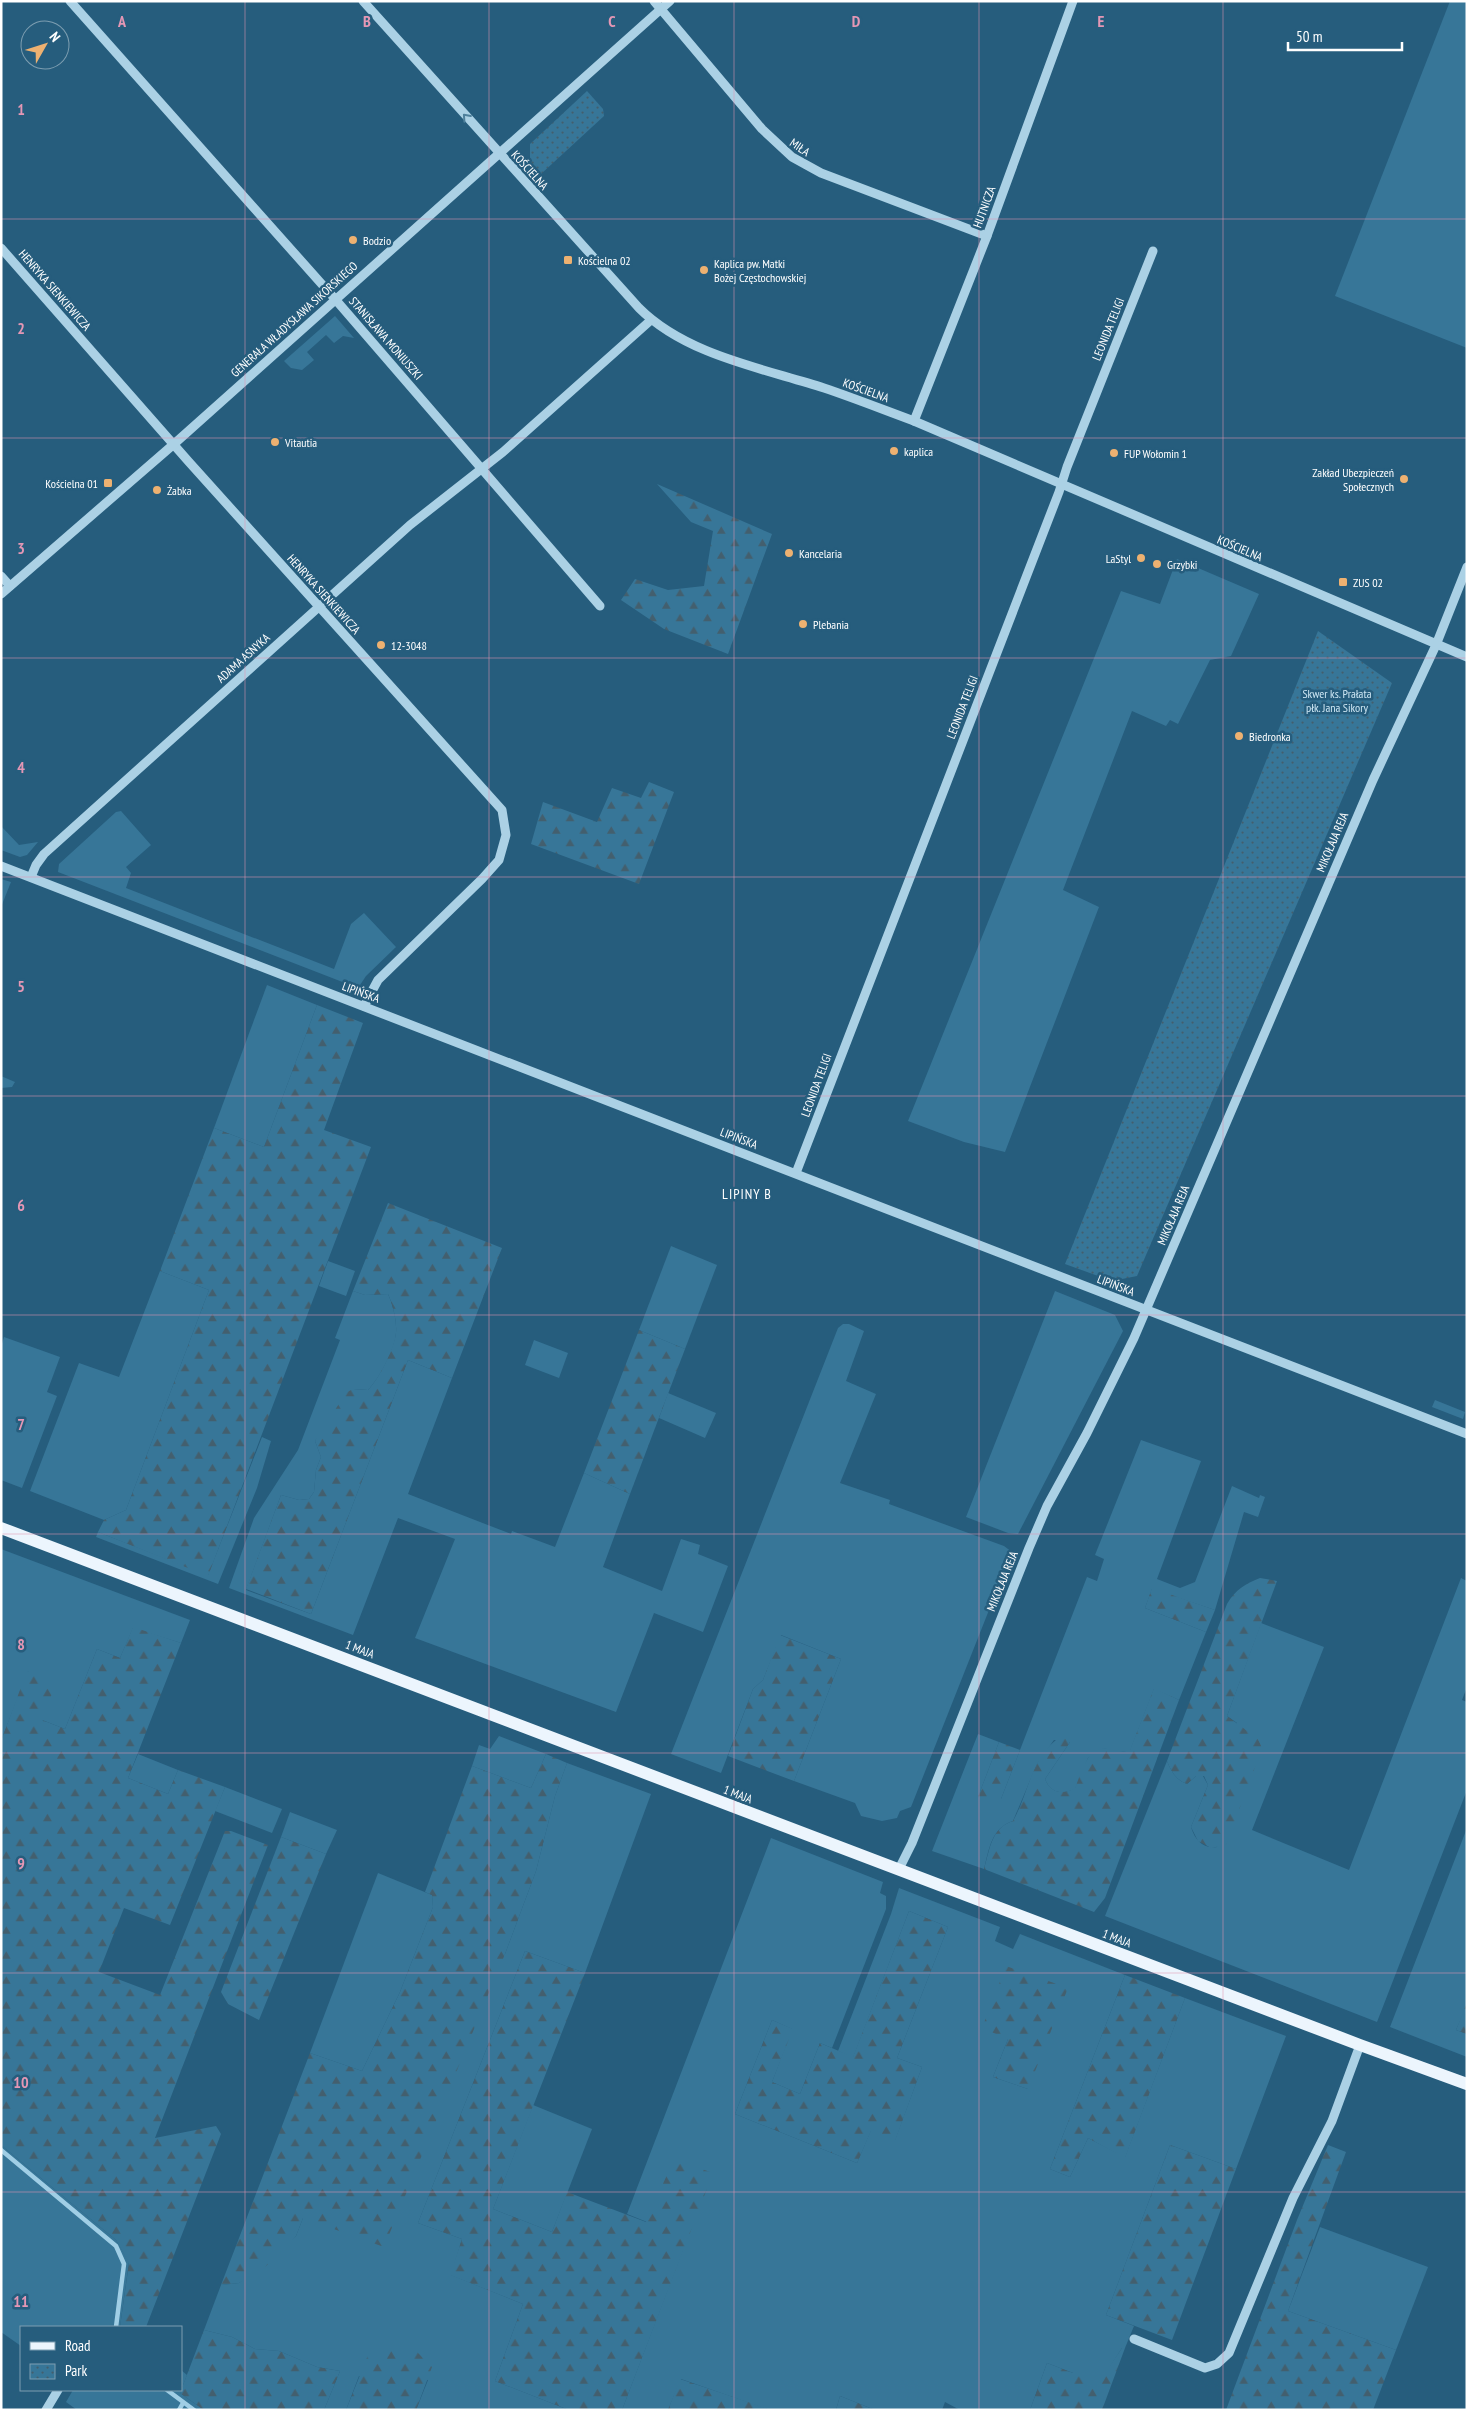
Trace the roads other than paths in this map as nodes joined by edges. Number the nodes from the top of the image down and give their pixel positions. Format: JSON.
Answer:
{"nodes":[{"id":1,"x":70,"y":1,"type":"edge"},
{"id":2,"x":363,"y":1,"type":"edge"},
{"id":3,"x":654,"y":1,"type":"edge"},
{"id":4,"x":670,"y":1,"type":"edge"},
{"id":5,"x":1073,"y":1,"type":"edge"},
{"id":6,"x":661,"y":9,"type":"junction"},
{"id":7,"x":498,"y":154,"type":"junction"},
{"id":8,"x":987,"y":236,"type":"junction"},
{"id":9,"x":1,"y":248,"type":"edge"},
{"id":10,"x":1153,"y":251,"type":"dead end"},
{"id":11,"x":335,"y":299,"type":"junction"},
{"id":12,"x":651,"y":320,"type":"junction"},
{"id":13,"x":914,"y":421,"type":"junction"},
{"id":14,"x":174,"y":444,"type":"junction"},
{"id":15,"x":484,"y":468,"type":"junction"},
{"id":16,"x":1062,"y":484,"type":"junction"},
{"id":17,"x":1467,"y":567,"type":"edge"},
{"id":18,"x":1,"y":576,"type":"edge"},
{"id":19,"x":10,"y":586,"type":"junction"},
{"id":20,"x":1,"y":594,"type":"edge"},
{"id":21,"x":600,"y":606,"type":"dead end"},
{"id":22,"x":319,"y":607,"type":"junction"},
{"id":23,"x":1436,"y":645,"type":"junction"},
{"id":24,"x":1467,"y":657,"type":"edge"},
{"id":25,"x":1,"y":866,"type":"edge"},
{"id":26,"x":31,"y":877,"type":"junction"},
{"id":27,"x":364,"y":1006,"type":"junction"},
{"id":28,"x":796,"y":1173,"type":"junction"},
{"id":29,"x":1146,"y":1310,"type":"junction"},
{"id":30,"x":1467,"y":1434,"type":"edge"},
{"id":31,"x":1,"y":1528,"type":"edge"},
{"id":32,"x":899,"y":1870,"type":"junction"},
{"id":33,"x":1360,"y":2045,"type":"junction"},
{"id":34,"x":1467,"y":2084,"type":"edge"},
{"id":35,"x":1134,"y":2339,"type":"dead end"},
{"id":36,"x":57,"y":2391,"type":"edge"},
{"id":37,"x":46,"y":2410,"type":"edge"}],
"edges":[{"from":1,"to":11,"type":"street","name":"STANISŁAWA MONIUSZKI"},
{"from":7,"to":2,"type":"street","name":"KOŚCIELNA","one_way":true},
{"from":3,"to":6,"type":"street","name":"MIŁA"},
{"from":4,"to":6,"type":"street","name":"GENERAŁA WŁADYSŁAWA SIKORSKIEGO"},
{"from":5,"to":8,"type":"street","name":"HUTNICZA"},
{"from":6,"to":7,"type":"street","name":"GENERAŁA WŁADYSŁAWA SIKORSKIEGO"},
{"from":6,"to":8,"type":"street","name":"MIŁA"},
{"from":7,"to":11,"type":"street","name":"GENERAŁA WŁADYSŁAWA SIKORSKIEGO"},
{"from":7,"to":12,"type":"street","name":"KOŚCIELNA"},
{"from":8,"to":13,"type":"street","name":"HUTNICZA"},
{"from":9,"to":14,"type":"street","name":"HENRYKA SIENKIEWICZA"},
{"from":10,"to":16,"type":"street","name":"LEONIDA TELIGI"},
{"from":11,"to":14,"type":"street","name":"GENERAŁA WŁADYSŁAWA SIKORSKIEGO"},
{"from":11,"to":15,"type":"street","name":"STANISŁAWA MONIUSZKI"},
{"from":12,"to":13,"type":"street","name":"KOŚCIELNA"},
{"from":12,"to":15,"type":"street","name":"ADAMA ASNYKA"},
{"from":13,"to":16,"type":"street","name":"KOŚCIELNA"},
{"from":14,"to":19,"type":"street","name":"GENERAŁA WŁADYSŁAWA SIKORSKIEGO"},
{"from":14,"to":22,"type":"street","name":"HENRYKA SIENKIEWICZA"},
{"from":15,"to":21,"type":"street","name":"STANISŁAWA MONIUSZKI"},
{"from":15,"to":22,"type":"street","name":"ADAMA ASNYKA"},
{"from":16,"to":23,"type":"street","name":"KOŚCIELNA"},
{"from":16,"to":28,"type":"street","name":"LEONIDA TELIGI"},
{"from":17,"to":23,"type":"street","name":"MIKOŁAJA REJA"},
{"from":18,"to":19,"type":"street"},
{"from":19,"to":20,"type":"street","name":"GENERAŁA WŁADYSŁAWA SIKORSKIEGO"},
{"from":22,"to":26,"type":"street","name":"ADAMA ASNYKA"},
{"from":22,"to":27,"type":"street","name":"HENRYKA SIENKIEWICZA"},
{"from":23,"to":24,"type":"street","name":"KOŚCIELNA"},
{"from":23,"to":29,"type":"street","name":"MIKOŁAJA REJA"},
{"from":25,"to":26,"type":"street","name":"LIPIŃSKA"},
{"from":26,"to":27,"type":"street","name":"LIPIŃSKA"},
{"from":27,"to":28,"type":"street","name":"LIPIŃSKA"},
{"from":28,"to":29,"type":"street","name":"LIPIŃSKA"},
{"from":29,"to":30,"type":"street","name":"LIPIŃSKA"},
{"from":29,"to":32,"type":"street","name":"MIKOŁAJA REJA"},
{"from":31,"to":32,"type":"main road","name":"1 MAJA"},
{"from":32,"to":33,"type":"main road","name":"1 MAJA"},
{"from":33,"to":34,"type":"main road","name":"1 MAJA"},
{"from":33,"to":35,"type":"street"},
{"from":36,"to":37,"type":"street"}]}
